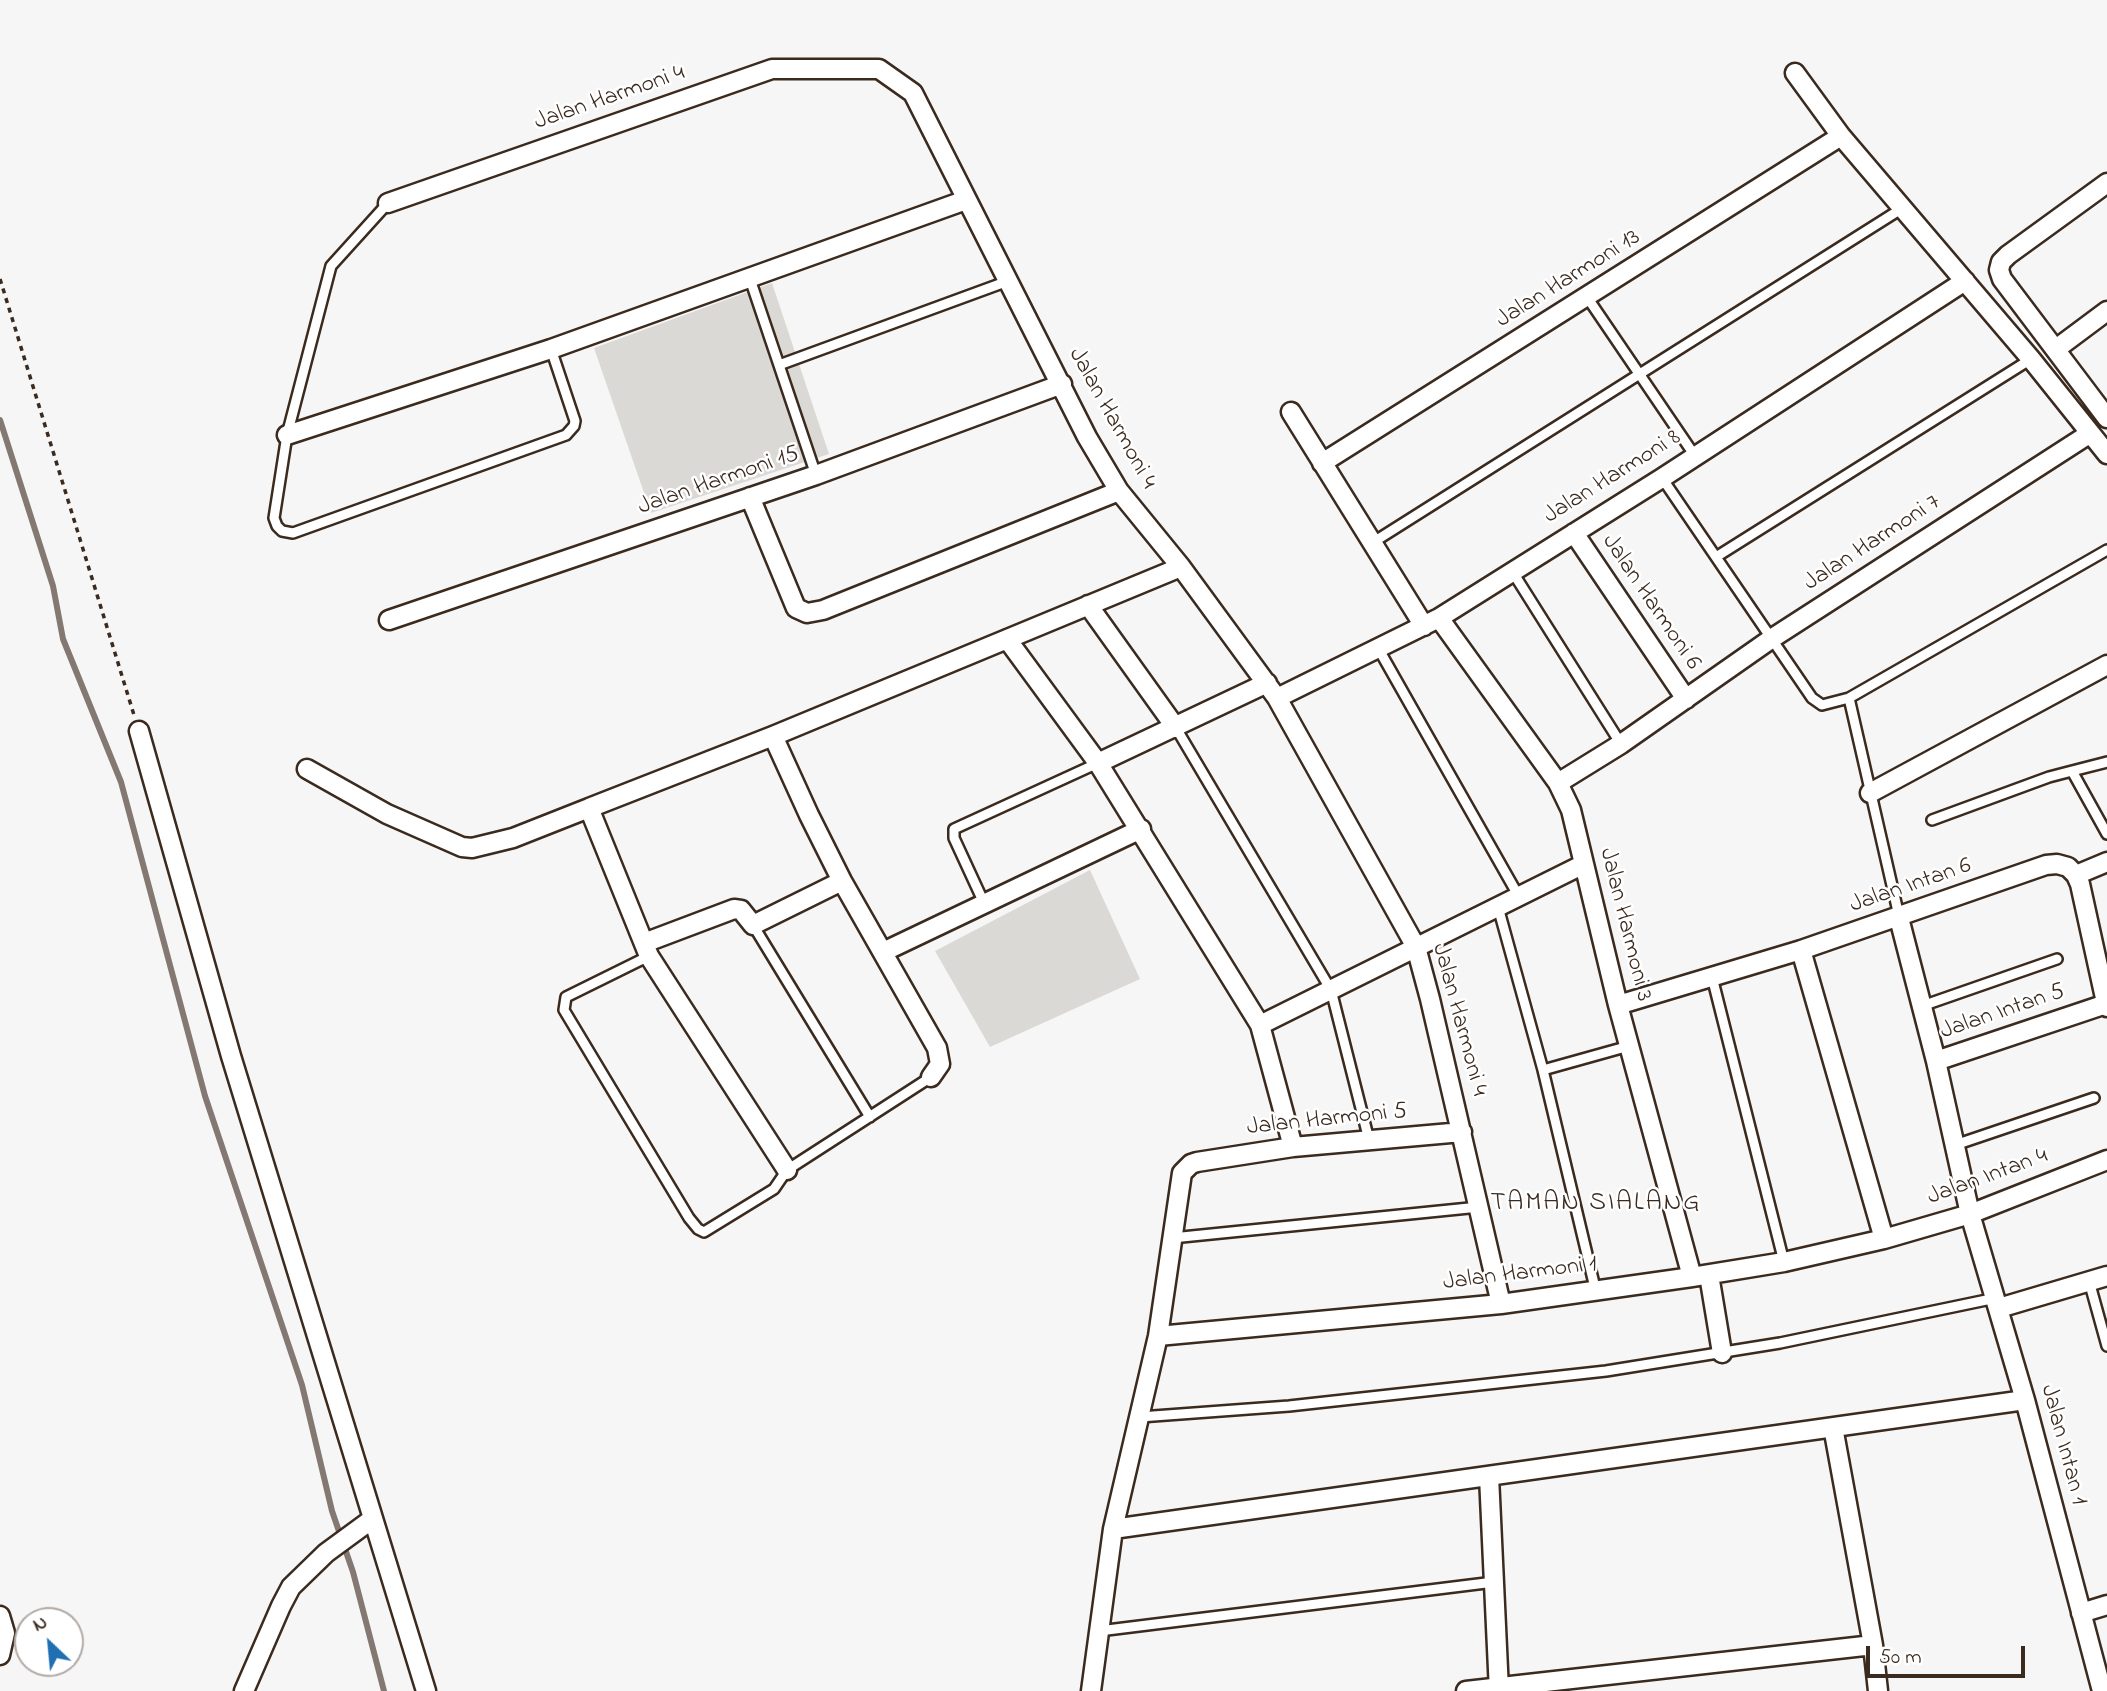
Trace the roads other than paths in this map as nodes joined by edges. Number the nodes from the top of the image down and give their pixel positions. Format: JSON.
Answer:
{"nodes":[{"id":1,"x":1795,"y":73,"type":"dead end"},
{"id":2,"x":1841,"y":136,"type":"junction"},
{"id":3,"x":2107,"y":183,"type":"edge"},
{"id":4,"x":965,"y":201,"type":"junction"},
{"id":5,"x":388,"y":203,"type":"joint"},
{"id":6,"x":1901,"y":209,"type":"junction"},
{"id":7,"x":750,"y":279,"type":"junction"},
{"id":8,"x":1008,"y":281,"type":"junction"},
{"id":9,"x":1965,"y":281,"type":"junction"},
{"id":10,"x":1587,"y":298,"type":"junction"},
{"id":11,"x":2107,"y":311,"type":"edge"},
{"id":12,"x":551,"y":349,"type":"junction"},
{"id":13,"x":2056,"y":349,"type":"junction"},
{"id":14,"x":2031,"y":359,"type":"junction"},
{"id":15,"x":779,"y":365,"type":"junction"},
{"id":16,"x":1639,"y":374,"type":"junction"},
{"id":17,"x":1062,"y":384,"type":"junction"},
{"id":18,"x":1291,"y":412,"type":"dead end"},
{"id":19,"x":2107,"y":418,"type":"edge"},
{"id":20,"x":2089,"y":434,"type":"junction"},
{"id":21,"x":287,"y":435,"type":"junction"},
{"id":22,"x":2107,"y":454,"type":"edge"},
{"id":23,"x":1695,"y":456,"type":"junction"},
{"id":24,"x":1322,"y":463,"type":"junction"},
{"id":25,"x":816,"y":475,"type":"junction"},
{"id":26,"x":1661,"y":478,"type":"junction"},
{"id":27,"x":1119,"y":491,"type":"junction"},
{"id":28,"x":750,"y":497,"type":"junction"},
{"id":29,"x":1574,"y":533,"type":"junction"},
{"id":30,"x":1372,"y":543,"type":"junction"},
{"id":31,"x":2107,"y":550,"type":"edge"},
{"id":32,"x":1716,"y":557,"type":"junction"},
{"id":33,"x":1181,"y":567,"type":"junction"},
{"id":34,"x":1512,"y":571,"type":"junction"},
{"id":35,"x":1088,"y":605,"type":"junction"},
{"id":36,"x":388,"y":620,"type":"dead end"},
{"id":37,"x":1432,"y":622,"type":"junction"},
{"id":38,"x":1007,"y":639,"type":"junction"},
{"id":39,"x":1771,"y":639,"type":"junction"},
{"id":40,"x":1378,"y":648,"type":"junction"},
{"id":41,"x":2107,"y":665,"type":"edge"},
{"id":42,"x":1272,"y":691,"type":"junction"},
{"id":43,"x":1849,"y":698,"type":"junction"},
{"id":44,"x":1686,"y":699,"type":"junction"},
{"id":45,"x":1176,"y":728,"type":"junction"},
{"id":46,"x":139,"y":731,"type":"road end"},
{"id":47,"x":773,"y":736,"type":"junction"},
{"id":48,"x":1621,"y":744,"type":"junction"},
{"id":49,"x":2107,"y":762,"type":"edge"},
{"id":50,"x":1098,"y":763,"type":"junction"},
{"id":51,"x":307,"y":769,"type":"dead end"},
{"id":52,"x":2072,"y":771,"type":"junction"},
{"id":53,"x":1558,"y":783,"type":"junction"},
{"id":54,"x":1870,"y":793,"type":"junction"},
{"id":55,"x":589,"y":807,"type":"junction"},
{"id":56,"x":1932,"y":820,"type":"dead end"},
{"id":57,"x":1140,"y":829,"type":"junction"},
{"id":58,"x":2107,"y":834,"type":"edge"},
{"id":59,"x":2107,"y":862,"type":"edge"},
{"id":60,"x":1584,"y":864,"type":"junction"},
{"id":61,"x":2076,"y":875,"type":"junction"},
{"id":62,"x":842,"y":881,"type":"junction"},
{"id":63,"x":1518,"y":895,"type":"junction"},
{"id":64,"x":984,"y":904,"type":"junction"},
{"id":65,"x":1498,"y":905,"type":"junction"},
{"id":66,"x":1899,"y":918,"type":"junction"},
{"id":67,"x":752,"y":925,"type":"junction"},
{"id":68,"x":1416,"y":947,"type":"junction"},
{"id":69,"x":647,"y":949,"type":"junction"},
{"id":70,"x":1801,"y":950,"type":"junction"},
{"id":71,"x":883,"y":952,"type":"junction"},
{"id":72,"x":2057,"y":959,"type":"dead end"},
{"id":73,"x":1712,"y":977,"type":"junction"},
{"id":74,"x":1331,"y":990,"type":"junction"},
{"id":75,"x":1618,"y":1005,"type":"junction"},
{"id":76,"x":2107,"y":1005,"type":"edge"},
{"id":77,"x":1922,"y":1006,"type":"junction"},
{"id":78,"x":1260,"y":1025,"type":"junction"},
{"id":79,"x":1629,"y":1046,"type":"junction"},
{"id":80,"x":1936,"y":1061,"type":"junction"},
{"id":81,"x":1543,"y":1070,"type":"junction"},
{"id":82,"x":930,"y":1077,"type":"joint"},
{"id":83,"x":2094,"y":1098,"type":"dead end"},
{"id":84,"x":870,"y":1117,"type":"junction"},
{"id":85,"x":1462,"y":1132,"type":"junction"},
{"id":86,"x":1369,"y":1140,"type":"junction"},
{"id":87,"x":1955,"y":1145,"type":"junction"},
{"id":88,"x":1293,"y":1146,"type":"junction"},
{"id":89,"x":2107,"y":1160,"type":"edge"},
{"id":90,"x":787,"y":1170,"type":"junction"},
{"id":91,"x":1479,"y":1207,"type":"junction"},
{"id":92,"x":1970,"y":1214,"type":"junction"},
{"id":93,"x":1172,"y":1238,"type":"junction"},
{"id":94,"x":1884,"y":1239,"type":"junction"},
{"id":95,"x":1784,"y":1262,"type":"junction"},
{"id":96,"x":1701,"y":1276,"type":"junction"},
{"id":97,"x":2107,"y":1276,"type":"edge"},
{"id":98,"x":2089,"y":1281,"type":"junction"},
{"id":99,"x":1596,"y":1292,"type":"junction"},
{"id":100,"x":1997,"y":1303,"type":"junction"},
{"id":101,"x":1502,"y":1304,"type":"junction"},
{"id":102,"x":1158,"y":1336,"type":"junction"},
{"id":103,"x":2107,"y":1346,"type":"edge"},
{"id":104,"x":1722,"y":1353,"type":"junction"},
{"id":105,"x":2025,"y":1399,"type":"junction"},
{"id":106,"x":1140,"y":1417,"type":"junction"},
{"id":107,"x":1833,"y":1427,"type":"junction"},
{"id":108,"x":1489,"y":1476,"type":"junction"},
{"id":109,"x":372,"y":1520,"type":"junction"},
{"id":110,"x":1113,"y":1530,"type":"junction"},
{"id":111,"x":1494,"y":1582,"type":"junction"},
{"id":112,"x":2107,"y":1605,"type":"edge"},
{"id":113,"x":2081,"y":1613,"type":"junction"},
{"id":114,"x":0,"y":1616,"type":"edge"},
{"id":115,"x":1099,"y":1631,"type":"junction"},
{"id":116,"x":1873,"y":1645,"type":"junction"},
{"id":117,"x":0,"y":1655,"type":"edge"},
{"id":118,"x":1593,"y":1684,"type":"edge"},
{"id":119,"x":1499,"y":1689,"type":"edge"},
{"id":120,"x":244,"y":1691,"type":"edge"},
{"id":121,"x":425,"y":1691,"type":"edge"},
{"id":122,"x":1091,"y":1691,"type":"edge"},
{"id":123,"x":1466,"y":1691,"type":"edge"},
{"id":124,"x":1878,"y":1691,"type":"edge"},
{"id":125,"x":2102,"y":1691,"type":"edge"}],
"edges":[{"from":1,"to":2,"type":"street"},
{"from":2,"to":6,"type":"street"},
{"from":2,"to":10,"type":"street","name":"Jalan Harmoni 13"},
{"from":3,"to":13,"type":"street"},
{"from":4,"to":5,"type":"street","name":"Jalan Harmoni 4"},
{"from":4,"to":7,"type":"street"},
{"from":4,"to":8,"type":"street","name":"Jalan Harmoni 4"},
{"from":5,"to":21,"type":"lane"},
{"from":6,"to":9,"type":"street"},
{"from":6,"to":16,"type":"lane"},
{"from":7,"to":12,"type":"street"},
{"from":7,"to":15,"type":"lane"},
{"from":8,"to":15,"type":"lane"},
{"from":8,"to":17,"type":"street","name":"Jalan Harmoni 4"},
{"from":9,"to":14,"type":"street"},
{"from":9,"to":23,"type":"street","name":"Jalan Harmoni 8"},
{"from":10,"to":16,"type":"lane"},
{"from":10,"to":24,"type":"street","name":"Jalan Harmoni 13"},
{"from":11,"to":13,"type":"street"},
{"from":12,"to":21,"type":"street"},
{"from":12,"to":21,"type":"lane"},
{"from":13,"to":19,"type":"street"},
{"from":14,"to":20,"type":"street"},
{"from":14,"to":32,"type":"lane"},
{"from":15,"to":25,"type":"lane"},
{"from":16,"to":23,"type":"lane"},
{"from":16,"to":30,"type":"lane"},
{"from":17,"to":25,"type":"street","name":"Jalan Harmoni 15"},
{"from":17,"to":27,"type":"street","name":"Jalan Harmoni 4"},
{"from":18,"to":24,"type":"street","name":"Jalan Harmoni 3"},
{"from":20,"to":22,"type":"street"},
{"from":20,"to":39,"type":"street","name":"Jalan Harmoni 7"},
{"from":23,"to":26,"type":"street","name":"Jalan Harmoni 8"},
{"from":24,"to":30,"type":"street","name":"Jalan Harmoni 3"},
{"from":25,"to":28,"type":"street","name":"Jalan Harmoni 15"},
{"from":26,"to":29,"type":"street","name":"Jalan Harmoni 8"},
{"from":26,"to":32,"type":"lane"},
{"from":27,"to":28,"type":"street"},
{"from":27,"to":33,"type":"street","name":"Jalan Harmoni 4"},
{"from":28,"to":36,"type":"street","name":"Jalan Harmoni 15"},
{"from":29,"to":34,"type":"street","name":"Jalan Harmoni 8"},
{"from":29,"to":44,"type":"street","name":"Jalan Harmoni 6"},
{"from":30,"to":37,"type":"street","name":"Jalan Harmoni 3"},
{"from":31,"to":43,"type":"lane"},
{"from":32,"to":39,"type":"lane"},
{"from":33,"to":35,"type":"street"},
{"from":33,"to":42,"type":"street","name":"Jalan Harmoni 4"},
{"from":34,"to":37,"type":"street","name":"Jalan Harmoni 8"},
{"from":34,"to":48,"type":"lane"},
{"from":35,"to":38,"type":"street"},
{"from":35,"to":45,"type":"street"},
{"from":37,"to":40,"type":"street","name":"Jalan Harmoni 8"},
{"from":37,"to":53,"type":"street","name":"Jalan Harmoni 3"},
{"from":38,"to":47,"type":"street"},
{"from":38,"to":50,"type":"street"},
{"from":39,"to":43,"type":"lane"},
{"from":39,"to":44,"type":"street","name":"Jalan Harmoni 7"},
{"from":40,"to":42,"type":"street","name":"Jalan Harmoni 8"},
{"from":40,"to":63,"type":"lane"},
{"from":41,"to":54,"type":"street"},
{"from":42,"to":45,"type":"street","name":"Jalan Harmoni 8"},
{"from":42,"to":68,"type":"street","name":"Jalan Harmoni 4"},
{"from":43,"to":54,"type":"lane"},
{"from":44,"to":48,"type":"street","name":"Jalan Harmoni 7"},
{"from":45,"to":50,"type":"street","name":"Jalan Harmoni 8"},
{"from":45,"to":74,"type":"lane"},
{"from":46,"to":109,"type":"street"},
{"from":47,"to":55,"type":"street"},
{"from":47,"to":62,"type":"street"},
{"from":48,"to":53,"type":"street","name":"Jalan Harmoni 7"},
{"from":49,"to":52,"type":"lane"},
{"from":50,"to":57,"type":"street"},
{"from":50,"to":64,"type":"lane"},
{"from":51,"to":55,"type":"street"},
{"from":52,"to":56,"type":"lane"},
{"from":52,"to":58,"type":"lane"},
{"from":53,"to":60,"type":"street","name":"Jalan Harmoni 3"},
{"from":54,"to":66,"type":"lane"},
{"from":55,"to":69,"type":"street"},
{"from":57,"to":64,"type":"street"},
{"from":57,"to":78,"type":"street"},
{"from":59,"to":61,"type":"street"},
{"from":60,"to":63,"type":"street"},
{"from":60,"to":75,"type":"street","name":"Jalan Harmoni 3"},
{"from":61,"to":66,"type":"street","name":"Jalan Intan 6"},
{"from":61,"to":76,"type":"street"},
{"from":62,"to":67,"type":"street"},
{"from":62,"to":71,"type":"street"},
{"from":63,"to":65,"type":"street"},
{"from":64,"to":71,"type":"street"},
{"from":65,"to":68,"type":"street"},
{"from":65,"to":81,"type":"lane"},
{"from":66,"to":70,"type":"street","name":"Jalan Intan 6"},
{"from":66,"to":77,"type":"street","name":"Jalan Intan 5"},
{"from":67,"to":69,"type":"street"},
{"from":67,"to":84,"type":"lane"},
{"from":68,"to":74,"type":"street"},
{"from":68,"to":85,"type":"street","name":"Jalan Harmoni 4"},
{"from":69,"to":90,"type":"street"},
{"from":69,"to":90,"type":"lane"},
{"from":70,"to":73,"type":"street","name":"Jalan Intan 6"},
{"from":70,"to":94,"type":"street"},
{"from":71,"to":82,"type":"street"},
{"from":72,"to":77,"type":"lane"},
{"from":73,"to":75,"type":"street","name":"Jalan Intan 6"},
{"from":73,"to":95,"type":"lane"},
{"from":74,"to":78,"type":"street"},
{"from":74,"to":86,"type":"lane"},
{"from":75,"to":79,"type":"street","name":"Jalan Harmoni 3"},
{"from":76,"to":80,"type":"street","name":"Jalan Intan 5"},
{"from":77,"to":80,"type":"street","name":"Jalan Intan 5"},
{"from":78,"to":88,"type":"street"},
{"from":79,"to":81,"type":"lane"},
{"from":79,"to":96,"type":"street","name":"Jalan Harmoni 3"},
{"from":80,"to":87,"type":"street","name":"Jalan Intan 1"},
{"from":81,"to":99,"type":"lane"},
{"from":82,"to":84,"type":"lane"},
{"from":83,"to":87,"type":"lane"},
{"from":84,"to":90,"type":"lane"},
{"from":85,"to":86,"type":"street","name":"Jalan Harmoni 5"},
{"from":85,"to":91,"type":"street","name":"Jalan Harmoni 4"},
{"from":86,"to":88,"type":"street","name":"Jalan Harmoni 5"},
{"from":87,"to":92,"type":"street","name":"Jalan Intan 1"},
{"from":88,"to":93,"type":"street","name":"Jalan Harmoni 5"},
{"from":89,"to":92,"type":"street","name":"Jalan Intan 4"},
{"from":91,"to":93,"type":"lane"},
{"from":91,"to":101,"type":"street","name":"Jalan Harmoni 4"},
{"from":92,"to":94,"type":"street","name":"Jalan Intan 4"},
{"from":92,"to":100,"type":"street","name":"Jalan Intan 1"},
{"from":93,"to":102,"type":"street"},
{"from":94,"to":95,"type":"street","name":"Jalan Harmoni 1"},
{"from":95,"to":96,"type":"street","name":"Jalan Harmoni 1"},
{"from":96,"to":99,"type":"street","name":"Jalan Harmoni 1"},
{"from":96,"to":104,"type":"street","name":"Jalan Harmoni 3"},
{"from":97,"to":98,"type":"street"},
{"from":98,"to":100,"type":"street"},
{"from":98,"to":103,"type":"lane"},
{"from":99,"to":101,"type":"street","name":"Jalan Harmoni 1"},
{"from":100,"to":104,"type":"lane"},
{"from":100,"to":105,"type":"street","name":"Jalan Intan 1"},
{"from":101,"to":102,"type":"street","name":"Jalan Harmoni 1"},
{"from":102,"to":106,"type":"street"},
{"from":104,"to":106,"type":"lane"},
{"from":105,"to":107,"type":"street"},
{"from":105,"to":113,"type":"street","name":"Jalan Intan 1"},
{"from":106,"to":110,"type":"street"},
{"from":107,"to":108,"type":"street"},
{"from":107,"to":116,"type":"street"},
{"from":108,"to":110,"type":"street"},
{"from":108,"to":111,"type":"street"},
{"from":109,"to":120,"type":"street"},
{"from":109,"to":121,"type":"street"},
{"from":110,"to":115,"type":"street"},
{"from":111,"to":115,"type":"lane"},
{"from":111,"to":119,"type":"street"},
{"from":112,"to":113,"type":"street"},
{"from":113,"to":125,"type":"street","name":"Jalan Intan 1"},
{"from":114,"to":117,"type":"street"},
{"from":115,"to":122,"type":"street"},
{"from":116,"to":118,"type":"street"},
{"from":116,"to":124,"type":"street"},
{"from":118,"to":119,"type":"street"},
{"from":119,"to":123,"type":"street"}]}
